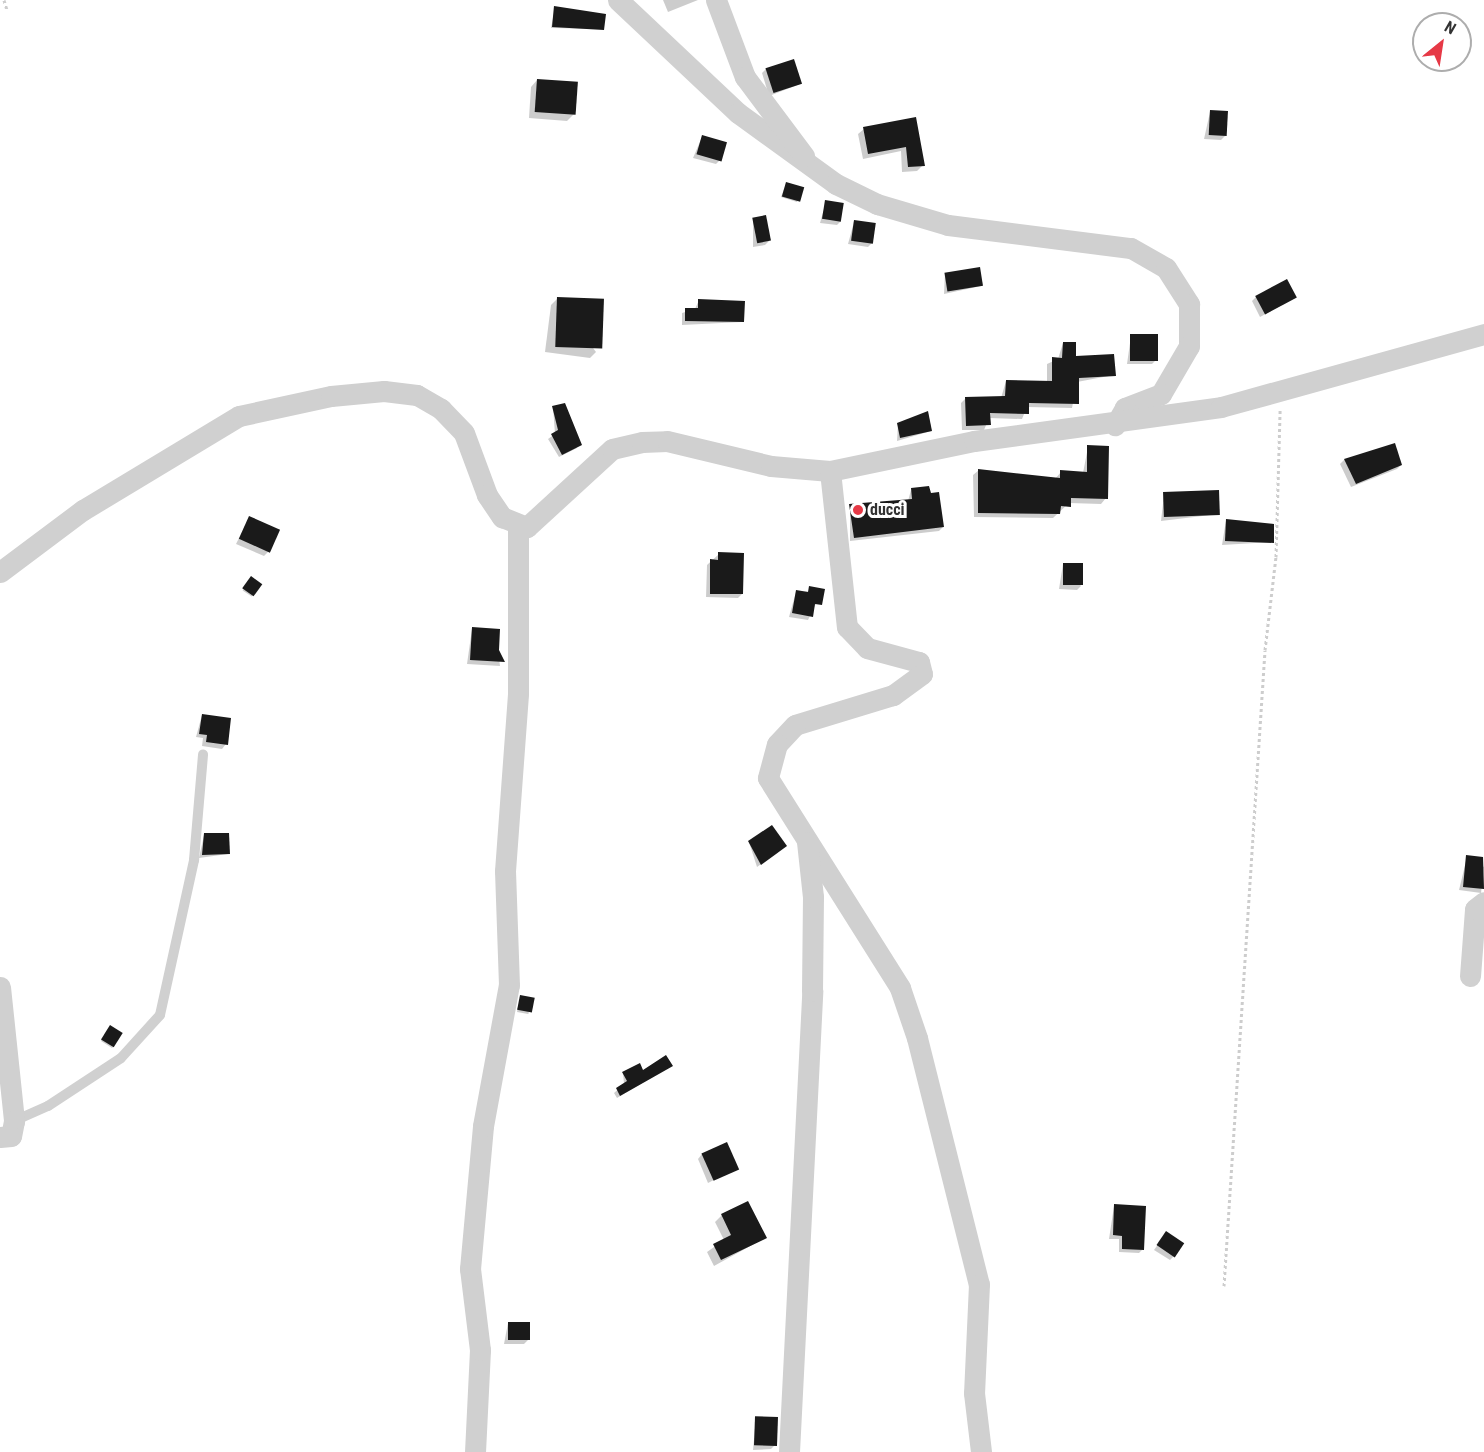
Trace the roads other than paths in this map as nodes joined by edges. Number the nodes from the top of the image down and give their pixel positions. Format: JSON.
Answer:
{"nodes":[{"id":1,"x":618,"y":0,"type":"edge"},
{"id":2,"x":716,"y":0,"type":"edge"},
{"id":3,"x":804,"y":157,"type":"junction"},
{"id":4,"x":1484,"y":334,"type":"edge"},
{"id":5,"x":1115,"y":425,"type":"junction"},
{"id":6,"x":830,"y":471,"type":"junction"},
{"id":7,"x":518,"y":526,"type":"junction"},
{"id":8,"x":0,"y":572,"type":"edge"},
{"id":9,"x":203,"y":754,"type":"dead end"},
{"id":10,"x":806,"y":839,"type":"junction"},
{"id":11,"x":1484,"y":902,"type":"edge"},
{"id":12,"x":1470,"y":976,"type":"dead end"},
{"id":13,"x":0,"y":987,"type":"edge"},
{"id":14,"x":14,"y":1120,"type":"junction"},
{"id":15,"x":0,"y":1137,"type":"edge"},
{"id":16,"x":475,"y":1452,"type":"edge"},
{"id":17,"x":789,"y":1452,"type":"edge"},
{"id":18,"x":981,"y":1452,"type":"edge"}],
"edges":[{"from":1,"to":3,"type":"street"},
{"from":2,"to":3,"type":"street"},
{"from":3,"to":5,"type":"street"},
{"from":4,"to":5,"type":"street"},
{"from":5,"to":6,"type":"street"},
{"from":6,"to":7,"type":"street"},
{"from":6,"to":10,"type":"street"},
{"from":7,"to":8,"type":"street"},
{"from":7,"to":16,"type":"street"},
{"from":9,"to":14,"type":"lane"},
{"from":10,"to":17,"type":"street"},
{"from":10,"to":18,"type":"street"},
{"from":11,"to":12,"type":"street"},
{"from":13,"to":14,"type":"street"},
{"from":14,"to":15,"type":"street"}]}
